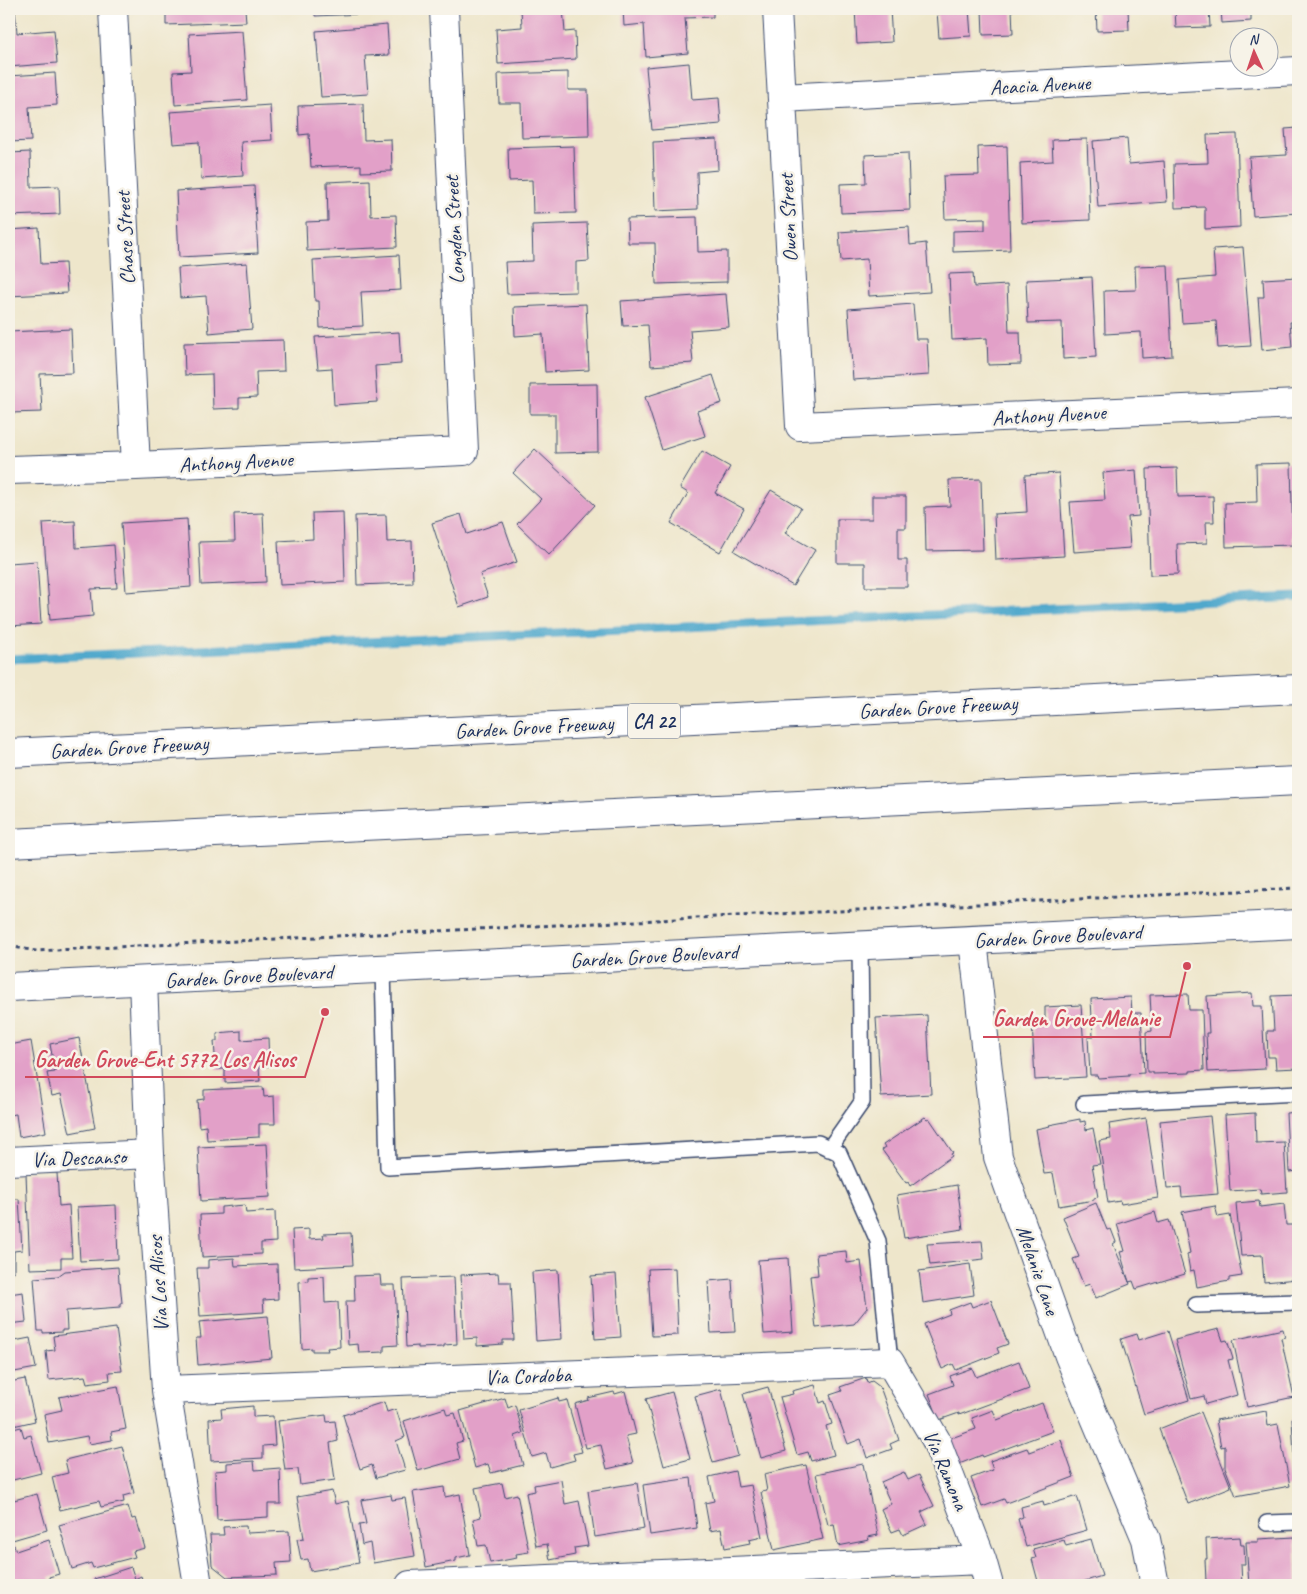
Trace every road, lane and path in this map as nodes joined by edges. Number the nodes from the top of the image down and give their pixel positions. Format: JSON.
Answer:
{"nodes":[{"id":1,"x":113,"y":9,"type":"edge"},
{"id":2,"x":444,"y":9,"type":"edge"},
{"id":3,"x":777,"y":9,"type":"edge"},
{"id":4,"x":1298,"y":71,"type":"edge"},
{"id":5,"x":782,"y":98,"type":"junction"},
{"id":6,"x":1298,"y":404,"type":"edge"},
{"id":7,"x":800,"y":426,"type":"joint"},
{"id":8,"x":464,"y":451,"type":"joint"},
{"id":9,"x":136,"y":466,"type":"junction"},
{"id":10,"x":9,"y":470,"type":"edge"},
{"id":11,"x":1298,"y":689,"type":"edge"},
{"id":12,"x":9,"y":753,"type":"edge"},
{"id":13,"x":1298,"y":782,"type":"edge"},
{"id":14,"x":9,"y":843,"type":"edge"},
{"id":15,"x":1298,"y":888,"type":"edge"},
{"id":16,"x":1298,"y":924,"type":"edge"},
{"id":17,"x":973,"y":941,"type":"junction"},
{"id":18,"x":9,"y":946,"type":"edge"},
{"id":19,"x":860,"y":946,"type":"junction"},
{"id":20,"x":382,"y":969,"type":"junction"},
{"id":21,"x":143,"y":981,"type":"junction"},
{"id":22,"x":9,"y":987,"type":"edge"},
{"id":23,"x":1298,"y":1093,"type":"edge"},
{"id":24,"x":1084,"y":1104,"type":"dead end"},
{"id":25,"x":829,"y":1149,"type":"junction"},
{"id":26,"x":150,"y":1154,"type":"junction"},
{"id":27,"x":9,"y":1160,"type":"edge"},
{"id":28,"x":1298,"y":1302,"type":"edge"},
{"id":29,"x":1196,"y":1305,"type":"dead end"},
{"id":30,"x":890,"y":1362,"type":"junction"},
{"id":31,"x":166,"y":1390,"type":"junction"},
{"id":32,"x":1298,"y":1522,"type":"edge"},
{"id":33,"x":1267,"y":1523,"type":"dead end"},
{"id":34,"x":986,"y":1572,"type":"edge"},
{"id":35,"x":198,"y":1585,"type":"edge"},
{"id":36,"x":410,"y":1585,"type":"edge"},
{"id":37,"x":1155,"y":1585,"type":"edge"}],
"edges":[{"from":1,"to":9,"type":"main road","name":"Chase Street"},
{"from":2,"to":8,"type":"main road","name":"Longden Street"},
{"from":3,"to":5,"type":"main road","name":"Owen Street"},
{"from":4,"to":5,"type":"main road","name":"Acacia Avenue"},
{"from":5,"to":7,"type":"main road","name":"Owen Street"},
{"from":6,"to":7,"type":"main road","name":"Anthony Avenue"},
{"from":8,"to":9,"type":"main road","name":"Anthony Avenue"},
{"from":9,"to":10,"type":"main road","name":"Anthony Avenue"},
{"from":11,"to":12,"type":"main road","name":"Garden Grove Freeway","number":"CA 22"},
{"from":13,"to":14,"type":"main road"},
{"from":15,"to":18,"type":"path"},
{"from":16,"to":17,"type":"main road","name":"Garden Grove Boulevard"},
{"from":17,"to":19,"type":"main road","name":"Garden Grove Boulevard"},
{"from":17,"to":37,"type":"main road","name":"Melanie Lane"},
{"from":19,"to":20,"type":"main road","name":"Garden Grove Boulevard"},
{"from":19,"to":25,"type":"lane"},
{"from":20,"to":21,"type":"main road","name":"Garden Grove Boulevard"},
{"from":20,"to":25,"type":"lane"},
{"from":21,"to":22,"type":"main road","name":"Garden Grove Boulevard"},
{"from":21,"to":26,"type":"main road","name":"Via Los Alisos"},
{"from":23,"to":24,"type":"lane"},
{"from":25,"to":30,"type":"lane"},
{"from":26,"to":27,"type":"main road","name":"Via Descanso"},
{"from":26,"to":31,"type":"main road","name":"Via Los Alisos"},
{"from":28,"to":29,"type":"lane"},
{"from":30,"to":31,"type":"main road","name":"Via Cordoba"},
{"from":30,"to":34,"type":"main road","name":"Via Ramona"},
{"from":31,"to":35,"type":"main road","name":"Via Los Alisos"},
{"from":32,"to":33,"type":"lane"},
{"from":34,"to":36,"type":"main road"}]}
